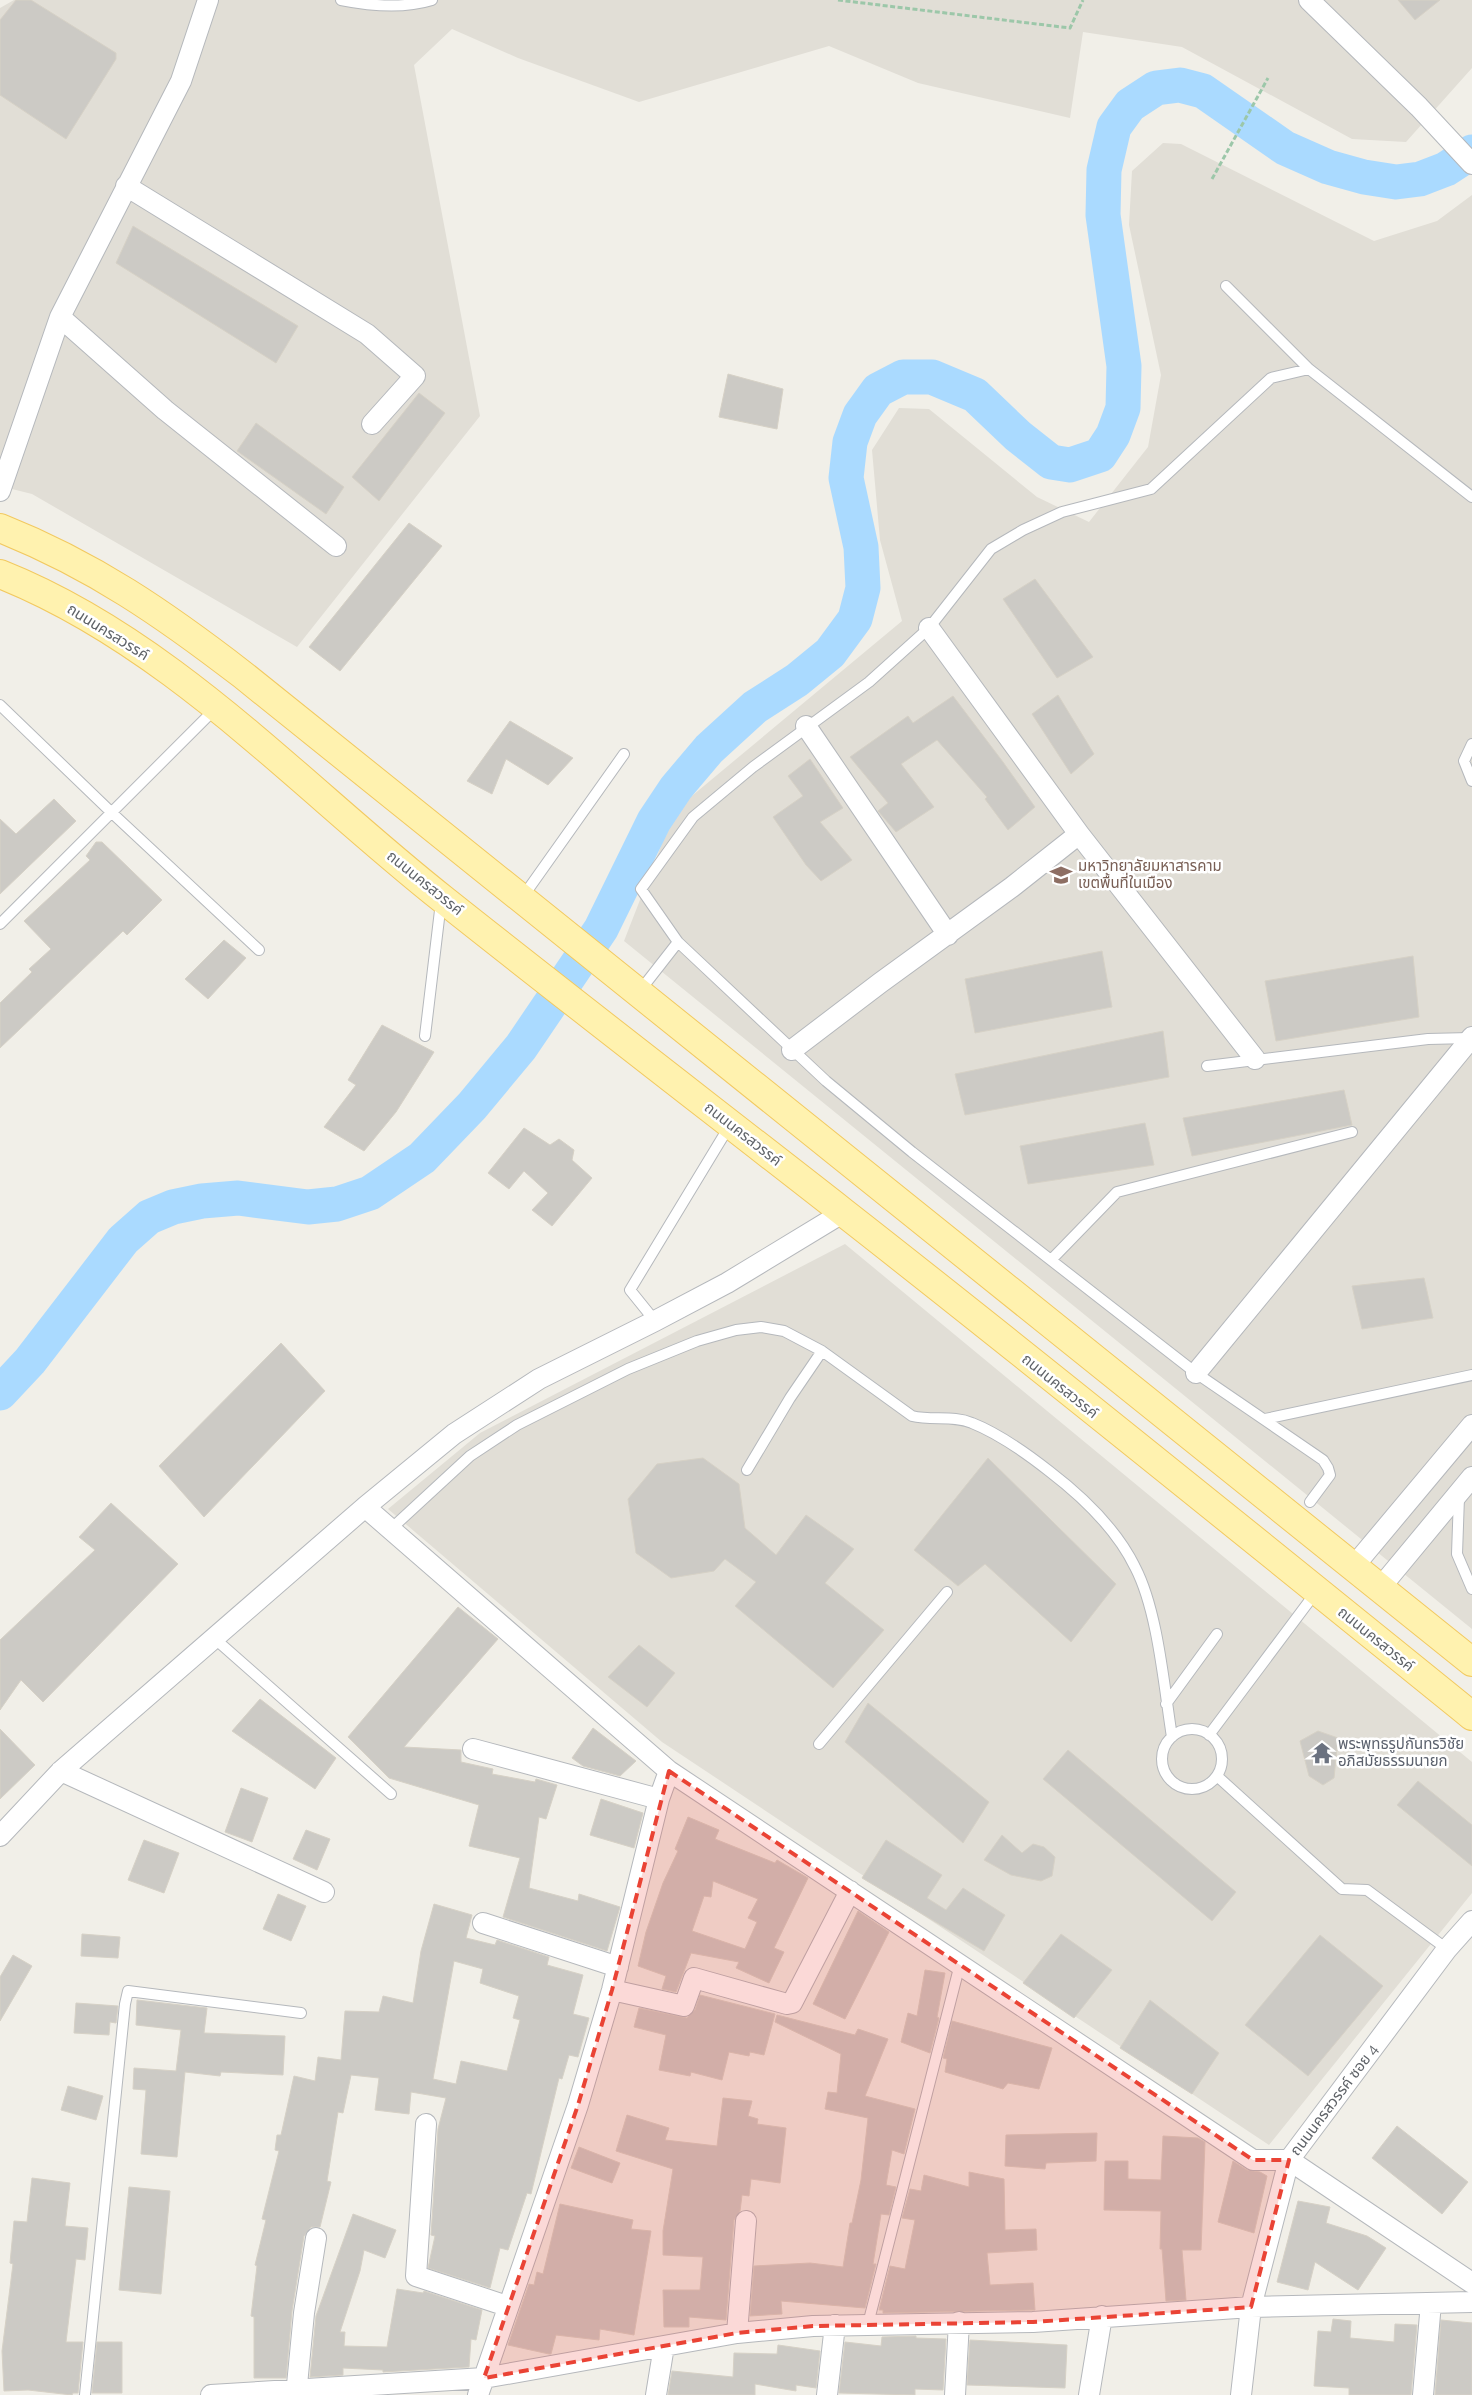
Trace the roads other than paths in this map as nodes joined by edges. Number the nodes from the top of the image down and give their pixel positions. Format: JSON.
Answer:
{"nodes":[{"id":1,"x":208,"y":0,"type":"edge"},
{"id":2,"x":341,"y":0,"type":"edge"},
{"id":3,"x":432,"y":0,"type":"edge"},
{"id":4,"x":1309,"y":0,"type":"edge"},
{"id":5,"x":1472,"y":164,"type":"edge"},
{"id":6,"x":126,"y":186,"type":"junction"},
{"id":7,"x":1226,"y":286,"type":"dead end"},
{"id":8,"x":60,"y":317,"type":"junction"},
{"id":9,"x":1309,"y":369,"type":"junction"},
{"id":10,"x":372,"y":424,"type":"dead end"},
{"id":11,"x":0,"y":491,"type":"edge"},
{"id":12,"x":1472,"y":497,"type":"edge"},
{"id":13,"x":0,"y":528,"type":"edge"},
{"id":14,"x":336,"y":546,"type":"dead end"},
{"id":15,"x":0,"y":574,"type":"edge"},
{"id":16,"x":929,"y":628,"type":"junction"},
{"id":17,"x":0,"y":705,"type":"edge"},
{"id":18,"x":216,"y":709,"type":"junction"},
{"id":19,"x":806,"y":726,"type":"junction"},
{"id":20,"x":1472,"y":744,"type":"edge"},
{"id":21,"x":624,"y":754,"type":"dead end"},
{"id":22,"x":1472,"y":781,"type":"edge"},
{"id":23,"x":111,"y":812,"type":"junction"},
{"id":24,"x":1079,"y":834,"type":"junction"},
{"id":25,"x":442,"y":899,"type":"junction"},
{"id":26,"x":522,"y":899,"type":"junction"},
{"id":27,"x":0,"y":924,"type":"edge"},
{"id":28,"x":948,"y":935,"type":"junction"},
{"id":29,"x":678,"y":942,"type":"junction"},
{"id":30,"x":259,"y":950,"type":"dead end"},
{"id":31,"x":632,"y":987,"type":"junction"},
{"id":32,"x":425,"y":1036,"type":"dead end"},
{"id":33,"x":1471,"y":1037,"type":"edge"},
{"id":34,"x":792,"y":1050,"type":"junction"},
{"id":35,"x":1255,"y":1059,"type":"junction"},
{"id":36,"x":1207,"y":1066,"type":"dead end"},
{"id":37,"x":730,"y":1125,"type":"junction"},
{"id":38,"x":1352,"y":1132,"type":"dead end"},
{"id":39,"x":844,"y":1212,"type":"junction"},
{"id":40,"x":1051,"y":1260,"type":"junction"},
{"id":41,"x":992,"y":1277,"type":"junction"},
{"id":42,"x":966,"y":1310,"type":"junction"},
{"id":43,"x":655,"y":1321,"type":"junction"},
{"id":44,"x":822,"y":1351,"type":"junction"},
{"id":45,"x":1196,"y":1373,"type":"junction"},
{"id":46,"x":1472,"y":1375,"type":"edge"},
{"id":47,"x":1264,"y":1419,"type":"junction"},
{"id":48,"x":1472,"y":1425,"type":"edge"},
{"id":49,"x":747,"y":1470,"type":"dead end"},
{"id":50,"x":1472,"y":1477,"type":"edge"},
{"id":51,"x":1459,"y":1493,"type":"junction"},
{"id":52,"x":1310,"y":1502,"type":"dead end"},
{"id":53,"x":365,"y":1507,"type":"junction"},
{"id":54,"x":392,"y":1528,"type":"junction"},
{"id":55,"x":1354,"y":1566,"type":"junction"},
{"id":56,"x":1380,"y":1588,"type":"junction"},
{"id":57,"x":1472,"y":1589,"type":"edge"},
{"id":58,"x":1317,"y":1591,"type":"junction"},
{"id":59,"x":947,"y":1592,"type":"dead end"},
{"id":60,"x":1217,"y":1634,"type":"dead end"},
{"id":61,"x":214,"y":1638,"type":"junction"},
{"id":62,"x":1472,"y":1662,"type":"edge"},
{"id":63,"x":1166,"y":1704,"type":"junction"},
{"id":64,"x":1472,"y":1716,"type":"edge"},
{"id":65,"x":1209,"y":1735,"type":"junction"},
{"id":66,"x":1172,"y":1738,"type":"junction"},
{"id":67,"x":818,"y":1744,"type":"dead end"},
{"id":68,"x":473,"y":1749,"type":"dead end"},
{"id":69,"x":61,"y":1771,"type":"junction"},
{"id":70,"x":669,"y":1771,"type":"junction"},
{"id":71,"x":1217,"y":1776,"type":"junction"},
{"id":72,"x":391,"y":1794,"type":"dead end"},
{"id":73,"x":659,"y":1799,"type":"junction"},
{"id":74,"x":0,"y":1836,"type":"edge"},
{"id":75,"x":850,"y":1891,"type":"junction"},
{"id":76,"x":324,"y":1892,"type":"dead end"},
{"id":77,"x":1472,"y":1921,"type":"edge"},
{"id":78,"x":483,"y":1923,"type":"dead end"},
{"id":79,"x":1447,"y":1949,"type":"junction"},
{"id":80,"x":960,"y":1964,"type":"junction"},
{"id":81,"x":618,"y":1967,"type":"junction"},
{"id":82,"x":612,"y":1990,"type":"junction"},
{"id":83,"x":301,"y":2013,"type":"dead end"},
{"id":84,"x":426,"y":2124,"type":"dead end"},
{"id":85,"x":1289,"y":2160,"type":"junction"},
{"id":86,"x":746,"y":2221,"type":"dead end"},
{"id":87,"x":316,"y":2238,"type":"dead end"},
{"id":88,"x":1472,"y":2283,"type":"edge"},
{"id":89,"x":1431,"y":2302,"type":"junction"},
{"id":90,"x":1472,"y":2302,"type":"edge"},
{"id":91,"x":507,"y":2306,"type":"junction"},
{"id":92,"x":1251,"y":2307,"type":"junction"},
{"id":93,"x":1102,"y":2316,"type":"junction"},
{"id":94,"x":959,"y":2322,"type":"junction"},
{"id":95,"x":868,"y":2324,"type":"junction"},
{"id":96,"x":835,"y":2325,"type":"junction"},
{"id":97,"x":737,"y":2333,"type":"junction"},
{"id":98,"x":664,"y":2346,"type":"junction"},
{"id":99,"x":481,"y":2387,"type":"edge"},
{"id":100,"x":296,"y":2392,"type":"edge"},
{"id":101,"x":85,"y":2395,"type":"edge"},
{"id":102,"x":211,"y":2395,"type":"edge"},
{"id":103,"x":656,"y":2395,"type":"edge"},
{"id":104,"x":826,"y":2395,"type":"edge"},
{"id":105,"x":955,"y":2395,"type":"edge"},
{"id":106,"x":1090,"y":2395,"type":"edge"},
{"id":107,"x":1240,"y":2395,"type":"edge"},
{"id":108,"x":1423,"y":2395,"type":"edge"}],
"edges":[{"from":1,"to":6,"type":"street"},
{"from":2,"to":3,"type":"lane"},
{"from":4,"to":5,"type":"street"},
{"from":6,"to":8,"type":"street"},
{"from":6,"to":10,"type":"street"},
{"from":7,"to":9,"type":"lane"},
{"from":8,"to":11,"type":"street"},
{"from":8,"to":14,"type":"street"},
{"from":9,"to":12,"type":"lane"},
{"from":9,"to":16,"type":"lane"},
{"from":13,"to":26,"type":"main road"},
{"from":15,"to":18,"type":"main road","name":"ถนนนครสวรรค์"},
{"from":16,"to":19,"type":"lane"},
{"from":16,"to":24,"type":"street"},
{"from":17,"to":23,"type":"lane"},
{"from":18,"to":23,"type":"lane"},
{"from":18,"to":25,"type":"main road","name":"ถนนนครสวรรค์"},
{"from":19,"to":28,"type":"street"},
{"from":19,"to":29,"type":"lane"},
{"from":20,"to":22,"type":"lane"},
{"from":21,"to":26,"type":"lane"},
{"from":23,"to":27,"type":"lane"},
{"from":23,"to":30,"type":"lane"},
{"from":24,"to":28,"type":"street"},
{"from":24,"to":35,"type":"street"},
{"from":25,"to":32,"type":"lane"},
{"from":25,"to":37,"type":"main road","name":"ถนนนครสวรรค์"},
{"from":26,"to":31,"type":"main road"},
{"from":28,"to":34,"type":"street"},
{"from":29,"to":31,"type":"lane"},
{"from":29,"to":34,"type":"lane"},
{"from":31,"to":41,"type":"main road"},
{"from":33,"to":35,"type":"lane"},
{"from":33,"to":45,"type":"street"},
{"from":34,"to":40,"type":"lane"},
{"from":35,"to":36,"type":"lane"},
{"from":37,"to":39,"type":"main road","name":"ถนนนครสวรรค์"},
{"from":37,"to":43,"type":"lane"},
{"from":38,"to":40,"type":"lane"},
{"from":39,"to":42,"type":"main road","name":"ถนนนครสวรรค์"},
{"from":39,"to":43,"type":"street"},
{"from":40,"to":45,"type":"lane"},
{"from":41,"to":42,"type":"main road"},
{"from":41,"to":55,"type":"main road"},
{"from":42,"to":58,"type":"main road","name":"ถนนนครสวรรค์"},
{"from":43,"to":53,"type":"street"},
{"from":44,"to":49,"type":"lane"},
{"from":44,"to":54,"type":"lane"},
{"from":44,"to":63,"type":"lane"},
{"from":45,"to":47,"type":"lane"},
{"from":46,"to":47,"type":"lane"},
{"from":47,"to":52,"type":"lane"},
{"from":48,"to":55,"type":"street"},
{"from":50,"to":51,"type":"street"},
{"from":51,"to":56,"type":"street"},
{"from":51,"to":57,"type":"lane"},
{"from":53,"to":54,"type":"street"},
{"from":53,"to":61,"type":"street"},
{"from":54,"to":70,"type":"street"},
{"from":55,"to":56,"type":"main road"},
{"from":56,"to":62,"type":"main road"},
{"from":58,"to":64,"type":"main road","name":"ถนนนครสวรรค์"},
{"from":58,"to":65,"type":"lane"},
{"from":59,"to":67,"type":"lane"},
{"from":60,"to":63,"type":"lane"},
{"from":61,"to":69,"type":"street"},
{"from":61,"to":72,"type":"lane"},
{"from":63,"to":66,"type":"lane"},
{"from":65,"to":66,"type":"lane"},
{"from":65,"to":71,"type":"lane"},
{"from":66,"to":71,"type":"lane"},
{"from":68,"to":73,"type":"street"},
{"from":69,"to":74,"type":"street"},
{"from":69,"to":76,"type":"street"},
{"from":70,"to":73,"type":"street"},
{"from":70,"to":75,"type":"street"},
{"from":71,"to":79,"type":"lane"},
{"from":73,"to":81,"type":"street"},
{"from":75,"to":80,"type":"street"},
{"from":75,"to":82,"type":"street"},
{"from":77,"to":79,"type":"street","name":"ถนนนครสวรรค์ ซอย 4"},
{"from":78,"to":81,"type":"street"},
{"from":79,"to":85,"type":"street","name":"ถนนนครสวรรค์ ซอย 4"},
{"from":80,"to":85,"type":"street"},
{"from":80,"to":95,"type":"lane"},
{"from":81,"to":82,"type":"street"},
{"from":82,"to":91,"type":"street"},
{"from":83,"to":101,"type":"lane"},
{"from":84,"to":91,"type":"street"},
{"from":85,"to":88,"type":"street"},
{"from":85,"to":92,"type":"street","name":"ถนนนครสวรรค์ ซอย 4"},
{"from":86,"to":97,"type":"street"},
{"from":87,"to":100,"type":"street"},
{"from":89,"to":90,"type":"street"},
{"from":89,"to":92,"type":"street"},
{"from":89,"to":108,"type":"street"},
{"from":91,"to":99,"type":"street"},
{"from":92,"to":93,"type":"street"},
{"from":92,"to":107,"type":"street","name":"ถนนนครสวรรค์ ซอย 4"},
{"from":93,"to":94,"type":"street"},
{"from":93,"to":106,"type":"street"},
{"from":94,"to":95,"type":"street"},
{"from":94,"to":105,"type":"street"},
{"from":95,"to":96,"type":"street"},
{"from":96,"to":97,"type":"street"},
{"from":96,"to":104,"type":"street"},
{"from":97,"to":98,"type":"street"},
{"from":98,"to":99,"type":"street"},
{"from":98,"to":103,"type":"street"},
{"from":99,"to":100,"type":"street"},
{"from":100,"to":102,"type":"street"}]}
